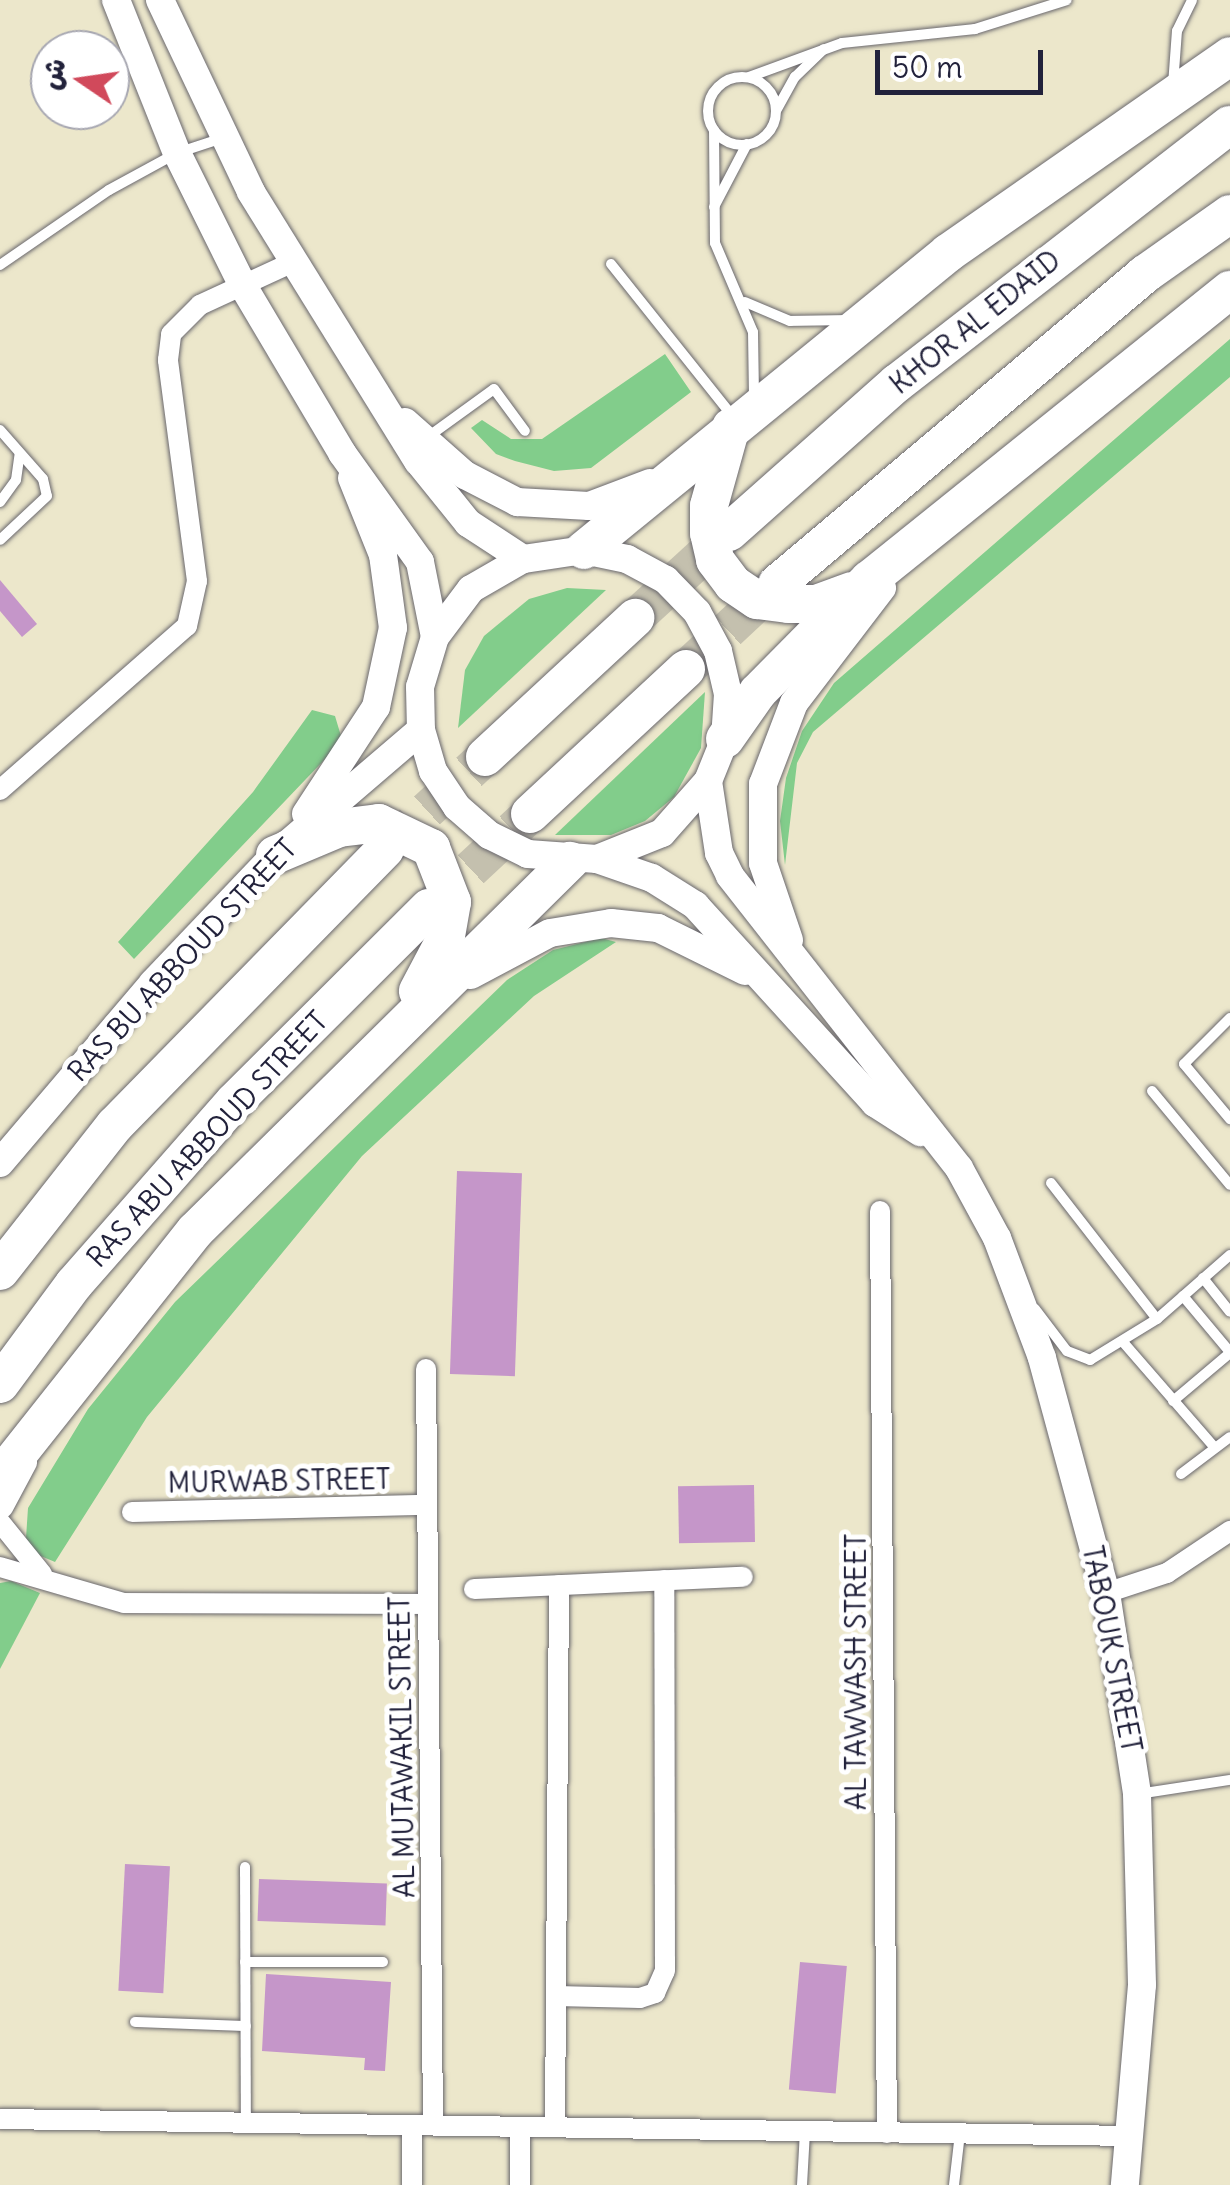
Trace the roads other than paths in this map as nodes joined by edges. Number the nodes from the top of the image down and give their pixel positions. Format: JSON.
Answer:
{"nodes":[{"id":1,"x":116,"y":0,"type":"edge"},
{"id":2,"x":160,"y":0,"type":"edge"},
{"id":3,"x":1067,"y":0,"type":"edge"},
{"id":4,"x":1192,"y":0,"type":"edge"},
{"id":5,"x":825,"y":48,"type":"junction"},
{"id":6,"x":1230,"y":56,"type":"edge"},
{"id":7,"x":748,"y":77,"type":"junction"},
{"id":8,"x":1172,"y":92,"type":"junction"},
{"id":9,"x":776,"y":111,"type":"junction"},
{"id":10,"x":1230,"y":125,"type":"edge"},
{"id":11,"x":714,"y":130,"type":"junction"},
{"id":12,"x":223,"y":138,"type":"junction"},
{"id":13,"x":747,"y":144,"type":"junction"},
{"id":14,"x":177,"y":153,"type":"junction"},
{"id":15,"x":714,"y":208,"type":"junction"},
{"id":16,"x":1230,"y":214,"type":"edge"},
{"id":17,"x":291,"y":263,"type":"junction"},
{"id":18,"x":0,"y":264,"type":"edge"},
{"id":19,"x":611,"y":264,"type":"dead end"},
{"id":20,"x":243,"y":286,"type":"junction"},
{"id":21,"x":1230,"y":290,"type":"edge"},
{"id":22,"x":746,"y":302,"type":"junction"},
{"id":23,"x":876,"y":310,"type":"junction"},
{"id":24,"x":383,"y":402,"type":"junction"},
{"id":25,"x":740,"y":419,"type":"junction"},
{"id":26,"x":0,"y":430,"type":"edge"},
{"id":27,"x":525,"y":431,"type":"dead end"},
{"id":28,"x":424,"y":440,"type":"junction"},
{"id":29,"x":20,"y":453,"type":"junction"},
{"id":30,"x":342,"y":453,"type":"junction"},
{"id":31,"x":686,"y":463,"type":"junction"},
{"id":32,"x":0,"y":502,"type":"edge"},
{"id":33,"x":931,"y":529,"type":"junction"},
{"id":34,"x":729,"y":532,"type":"tunnel mouth"},
{"id":35,"x":0,"y":540,"type":"edge"},
{"id":36,"x":584,"y":550,"type":"junction"},
{"id":37,"x":523,"y":559,"type":"junction"},
{"id":38,"x":868,"y":580,"type":"junction"},
{"id":39,"x":778,"y":584,"type":"tunnel mouth"},
{"id":40,"x":636,"y":618,"type":"tunnel mouth"},
{"id":41,"x":435,"y":637,"type":"junction"},
{"id":42,"x":686,"y":669,"type":"tunnel mouth"},
{"id":43,"x":421,"y":730,"type":"junction"},
{"id":44,"x":724,"y":739,"type":"junction"},
{"id":45,"x":486,"y":757,"type":"tunnel mouth"},
{"id":46,"x":708,"y":782,"type":"junction"},
{"id":47,"x":0,"y":790,"type":"edge"},
{"id":48,"x":530,"y":814,"type":"tunnel mouth"},
{"id":49,"x":386,"y":849,"type":"tunnel mouth"},
{"id":50,"x":275,"y":856,"type":"junction"},
{"id":51,"x":584,"y":860,"type":"junction"},
{"id":52,"x":428,"y":908,"type":"tunnel mouth"},
{"id":53,"x":767,"y":986,"type":"junction"},
{"id":54,"x":815,"y":990,"type":"junction"},
{"id":55,"x":1230,"y":1018,"type":"edge"},
{"id":56,"x":403,"y":1020,"type":"junction"},
{"id":57,"x":1152,"y":1090,"type":"dead end"},
{"id":58,"x":1230,"y":1120,"type":"edge"},
{"id":59,"x":938,"y":1144,"type":"junction"},
{"id":60,"x":0,"y":1162,"type":"edge"},
{"id":61,"x":1050,"y":1183,"type":"dead end"},
{"id":62,"x":1230,"y":1186,"type":"edge"},
{"id":63,"x":880,"y":1211,"type":"dead end"},
{"id":64,"x":1230,"y":1255,"type":"edge"},
{"id":65,"x":0,"y":1270,"type":"edge"},
{"id":66,"x":1204,"y":1278,"type":"junction"},
{"id":67,"x":1014,"y":1280,"type":"junction"},
{"id":68,"x":1183,"y":1296,"type":"junction"},
{"id":69,"x":1230,"y":1312,"type":"edge"},
{"id":70,"x":1156,"y":1319,"type":"junction"},
{"id":71,"x":1123,"y":1342,"type":"junction"},
{"id":72,"x":1230,"y":1353,"type":"edge"},
{"id":73,"x":426,"y":1369,"type":"dead end"},
{"id":74,"x":0,"y":1384,"type":"edge"},
{"id":75,"x":1173,"y":1400,"type":"junction"},
{"id":76,"x":50,"y":1412,"type":"junction"},
{"id":77,"x":1230,"y":1436,"type":"edge"},
{"id":78,"x":1216,"y":1448,"type":"junction"},
{"id":79,"x":1181,"y":1474,"type":"dead end"},
{"id":80,"x":0,"y":1477,"type":"edge"},
{"id":81,"x":0,"y":1505,"type":"edge"},
{"id":82,"x":427,"y":1505,"type":"junction"},
{"id":83,"x":132,"y":1512,"type":"dead end"},
{"id":84,"x":0,"y":1522,"type":"edge"},
{"id":85,"x":1230,"y":1531,"type":"edge"},
{"id":86,"x":0,"y":1567,"type":"edge"},
{"id":87,"x":743,"y":1577,"type":"dead end"},
{"id":88,"x":664,"y":1580,"type":"junction"},
{"id":89,"x":51,"y":1582,"type":"junction"},
{"id":90,"x":559,"y":1585,"type":"junction"},
{"id":91,"x":474,"y":1589,"type":"dead end"},
{"id":92,"x":1106,"y":1593,"type":"junction"},
{"id":93,"x":428,"y":1604,"type":"junction"},
{"id":94,"x":1230,"y":1780,"type":"edge"},
{"id":95,"x":1138,"y":1794,"type":"junction"},
{"id":96,"x":245,"y":1867,"type":"dead end"},
{"id":97,"x":246,"y":1962,"type":"junction"},
{"id":98,"x":384,"y":1962,"type":"dead end"},
{"id":99,"x":556,"y":1996,"type":"junction"},
{"id":100,"x":135,"y":2022,"type":"dead end"},
{"id":101,"x":246,"y":2026,"type":"junction"},
{"id":102,"x":0,"y":2119,"type":"edge"},
{"id":103,"x":246,"y":2123,"type":"junction"},
{"id":104,"x":422,"y":2125,"type":"junction"},
{"id":105,"x":520,"y":2127,"type":"junction"},
{"id":106,"x":555,"y":2127,"type":"junction"},
{"id":107,"x":805,"y":2131,"type":"junction"},
{"id":108,"x":887,"y":2132,"type":"junction"},
{"id":109,"x":960,"y":2134,"type":"junction"},
{"id":110,"x":1131,"y":2136,"type":"junction"},
{"id":111,"x":412,"y":2185,"type":"edge"},
{"id":112,"x":520,"y":2185,"type":"edge"},
{"id":113,"x":802,"y":2185,"type":"edge"},
{"id":114,"x":954,"y":2185,"type":"edge"},
{"id":115,"x":1125,"y":2185,"type":"edge"}],
"edges":[{"from":1,"to":14,"type":"street"},
{"from":2,"to":12,"type":"street"},
{"from":3,"to":5,"type":"lane"},
{"from":4,"to":8,"type":"lane"},
{"from":5,"to":7,"type":"lane"},
{"from":5,"to":9,"type":"lane"},
{"from":6,"to":8,"type":"highway"},
{"from":7,"to":9,"type":"lane"},
{"from":7,"to":11,"type":"lane"},
{"from":8,"to":23,"type":"highway"},
{"from":9,"to":13,"type":"lane"},
{"from":10,"to":34,"type":"highway","name":"KHOR AL EDAID"},
{"from":11,"to":13,"type":"lane"},
{"from":11,"to":15,"type":"lane"},
{"from":12,"to":14,"type":"lane"},
{"from":12,"to":17,"type":"street"},
{"from":13,"to":15,"type":"lane"},
{"from":14,"to":18,"type":"lane"},
{"from":14,"to":20,"type":"street"},
{"from":15,"to":22,"type":"lane"},
{"from":16,"to":39,"type":"highway"},
{"from":17,"to":20,"type":"street"},
{"from":17,"to":24,"type":"street"},
{"from":19,"to":25,"type":"lane"},
{"from":20,"to":30,"type":"street"},
{"from":20,"to":47,"type":"street"},
{"from":21,"to":33,"type":"highway"},
{"from":22,"to":23,"type":"lane"},
{"from":22,"to":25,"type":"lane"},
{"from":23,"to":25,"type":"highway"},
{"from":24,"to":28,"type":"street"},
{"from":24,"to":37,"type":"street"},
{"from":25,"to":31,"type":"highway"},
{"from":25,"to":38,"type":"highway"},
{"from":26,"to":29,"type":"lane"},
{"from":27,"to":28,"type":"lane"},
{"from":28,"to":31,"type":"street"},
{"from":29,"to":32,"type":"lane"},
{"from":29,"to":35,"type":"lane"},
{"from":30,"to":41,"type":"street"},
{"from":30,"to":50,"type":"street"},
{"from":31,"to":36,"type":"highway"},
{"from":33,"to":38,"type":"highway"},
{"from":33,"to":54,"type":"street"},
{"from":36,"to":37,"type":"street"},
{"from":36,"to":44,"type":"street"},
{"from":37,"to":41,"type":"street"},
{"from":38,"to":44,"type":"highway"},
{"from":40,"to":45,"type":"highway"},
{"from":41,"to":43,"type":"street"},
{"from":42,"to":48,"type":"highway"},
{"from":43,"to":50,"type":"street","name":"RAS BU ABBOUD STREET"},
{"from":43,"to":51,"type":"street"},
{"from":44,"to":46,"type":"street"},
{"from":46,"to":51,"type":"street"},
{"from":46,"to":54,"type":"street","name":"TABOUK STREET"},
{"from":49,"to":65,"type":"highway"},
{"from":50,"to":56,"type":"highway"},
{"from":50,"to":60,"type":"street","name":"RAS BU ABBOUD STREET"},
{"from":51,"to":53,"type":"street","name":"TABOUK STREET"},
{"from":51,"to":56,"type":"highway"},
{"from":52,"to":74,"type":"highway","name":"RAS ABU ABBOUD STREET"},
{"from":53,"to":56,"type":"street"},
{"from":53,"to":59,"type":"street","name":"TABOUK STREET"},
{"from":54,"to":59,"type":"street","name":"TABOUK STREET"},
{"from":55,"to":58,"type":"lane"},
{"from":56,"to":76,"type":"highway"},
{"from":57,"to":62,"type":"lane"},
{"from":59,"to":67,"type":"street","name":"TABOUK STREET"},
{"from":61,"to":70,"type":"lane"},
{"from":63,"to":108,"type":"street","name":"AL TAWWASH STREET"},
{"from":64,"to":66,"type":"lane"},
{"from":66,"to":68,"type":"lane"},
{"from":66,"to":69,"type":"lane"},
{"from":67,"to":71,"type":"lane"},
{"from":67,"to":92,"type":"street","name":"TABOUK STREET"},
{"from":68,"to":70,"type":"lane"},
{"from":68,"to":72,"type":"lane"},
{"from":70,"to":71,"type":"lane"},
{"from":71,"to":75,"type":"lane"},
{"from":72,"to":75,"type":"lane"},
{"from":73,"to":82,"type":"street","name":"AL MUTAWAKIL STREET"},
{"from":75,"to":78,"type":"lane"},
{"from":76,"to":80,"type":"highway"},
{"from":76,"to":81,"type":"street"},
{"from":77,"to":78,"type":"lane"},
{"from":78,"to":79,"type":"lane"},
{"from":82,"to":83,"type":"street","name":"MURWAB STREET"},
{"from":82,"to":93,"type":"street","name":"AL MUTAWAKIL STREET"},
{"from":84,"to":89,"type":"street"},
{"from":85,"to":92,"type":"street"},
{"from":86,"to":89,"type":"street"},
{"from":87,"to":88,"type":"street"},
{"from":88,"to":90,"type":"street"},
{"from":88,"to":99,"type":"street"},
{"from":89,"to":93,"type":"street"},
{"from":90,"to":91,"type":"street"},
{"from":90,"to":99,"type":"street"},
{"from":92,"to":95,"type":"street","name":"TABOUK STREET"},
{"from":93,"to":104,"type":"street","name":"AL MUTAWAKIL STREET"},
{"from":94,"to":95,"type":"lane"},
{"from":95,"to":110,"type":"street","name":"TABOUK STREET"},
{"from":96,"to":97,"type":"lane"},
{"from":97,"to":98,"type":"lane"},
{"from":97,"to":101,"type":"lane"},
{"from":99,"to":106,"type":"street"},
{"from":100,"to":101,"type":"lane"},
{"from":101,"to":103,"type":"lane"},
{"from":102,"to":103,"type":"street"},
{"from":103,"to":104,"type":"street"},
{"from":104,"to":105,"type":"street"},
{"from":104,"to":111,"type":"street","name":"AL MUTAWAKIL STREET"},
{"from":105,"to":106,"type":"street"},
{"from":105,"to":112,"type":"street"},
{"from":106,"to":107,"type":"street"},
{"from":107,"to":108,"type":"street"},
{"from":107,"to":113,"type":"lane"},
{"from":108,"to":109,"type":"street"},
{"from":109,"to":110,"type":"street"},
{"from":109,"to":114,"type":"lane"},
{"from":110,"to":115,"type":"street","name":"TABOUK STREET"}]}
